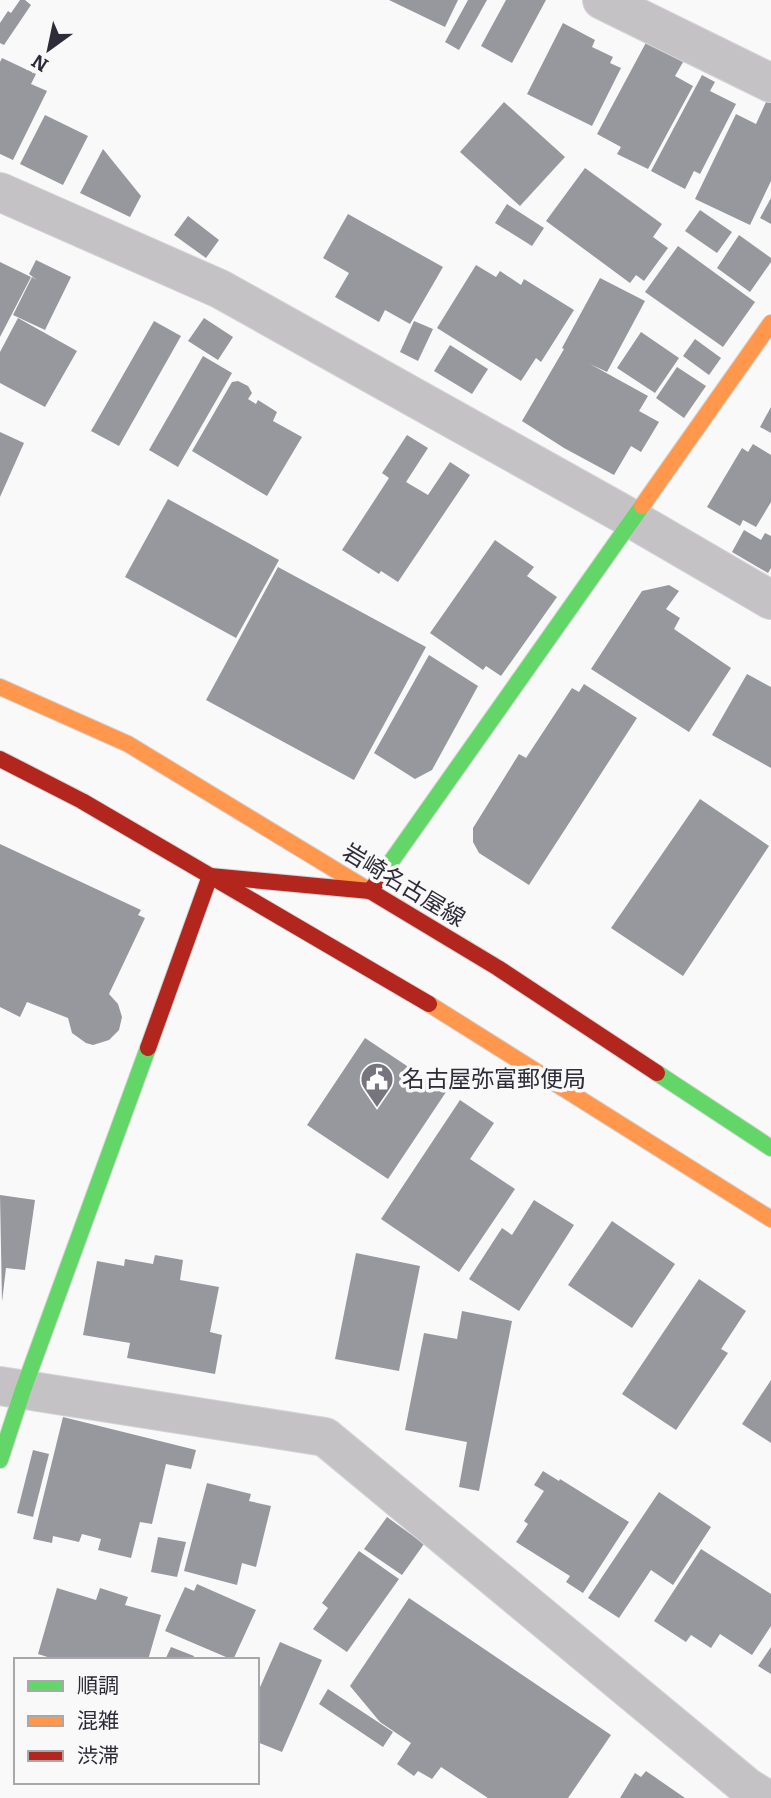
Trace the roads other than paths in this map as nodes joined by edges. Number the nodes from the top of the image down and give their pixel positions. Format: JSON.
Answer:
{"nodes":[{"id":1,"x":602,"y":0,"type":"edge"},
{"id":2,"x":771,"y":83,"type":"edge"},
{"id":3,"x":0,"y":192,"type":"edge"},
{"id":4,"x":771,"y":323,"type":"edge"},
{"id":5,"x":632,"y":519,"type":"junction"},
{"id":6,"x":771,"y":600,"type":"edge"},
{"id":7,"x":0,"y":687,"type":"edge"},
{"id":8,"x":0,"y":759,"type":"edge"},
{"id":9,"x":210,"y":876,"type":"junction"},
{"id":10,"x":370,"y":891,"type":"junction"},
{"id":11,"x":771,"y":1148,"type":"edge"},
{"id":12,"x":771,"y":1219,"type":"edge"},
{"id":13,"x":12,"y":1388,"type":"edge"},
{"id":14,"x":0,"y":1460,"type":"edge"},
{"id":15,"x":765,"y":1798,"type":"edge"}],
"edges":[{"from":1,"to":2,"type":"street"},
{"from":3,"to":5,"type":"street"},
{"from":4,"to":5,"type":"main road"},
{"from":5,"to":6,"type":"street"},
{"from":5,"to":10,"type":"main road"},
{"from":7,"to":10,"type":"main road","name":"岩崎名古屋線"},
{"from":8,"to":9,"type":"main road"},
{"from":9,"to":10,"type":"main road"},
{"from":9,"to":12,"type":"main road"},
{"from":9,"to":13,"type":"main road"},
{"from":10,"to":11,"type":"main road","name":"岩崎名古屋線"},
{"from":13,"to":14,"type":"main road"},
{"from":13,"to":15,"type":"street"}]}
